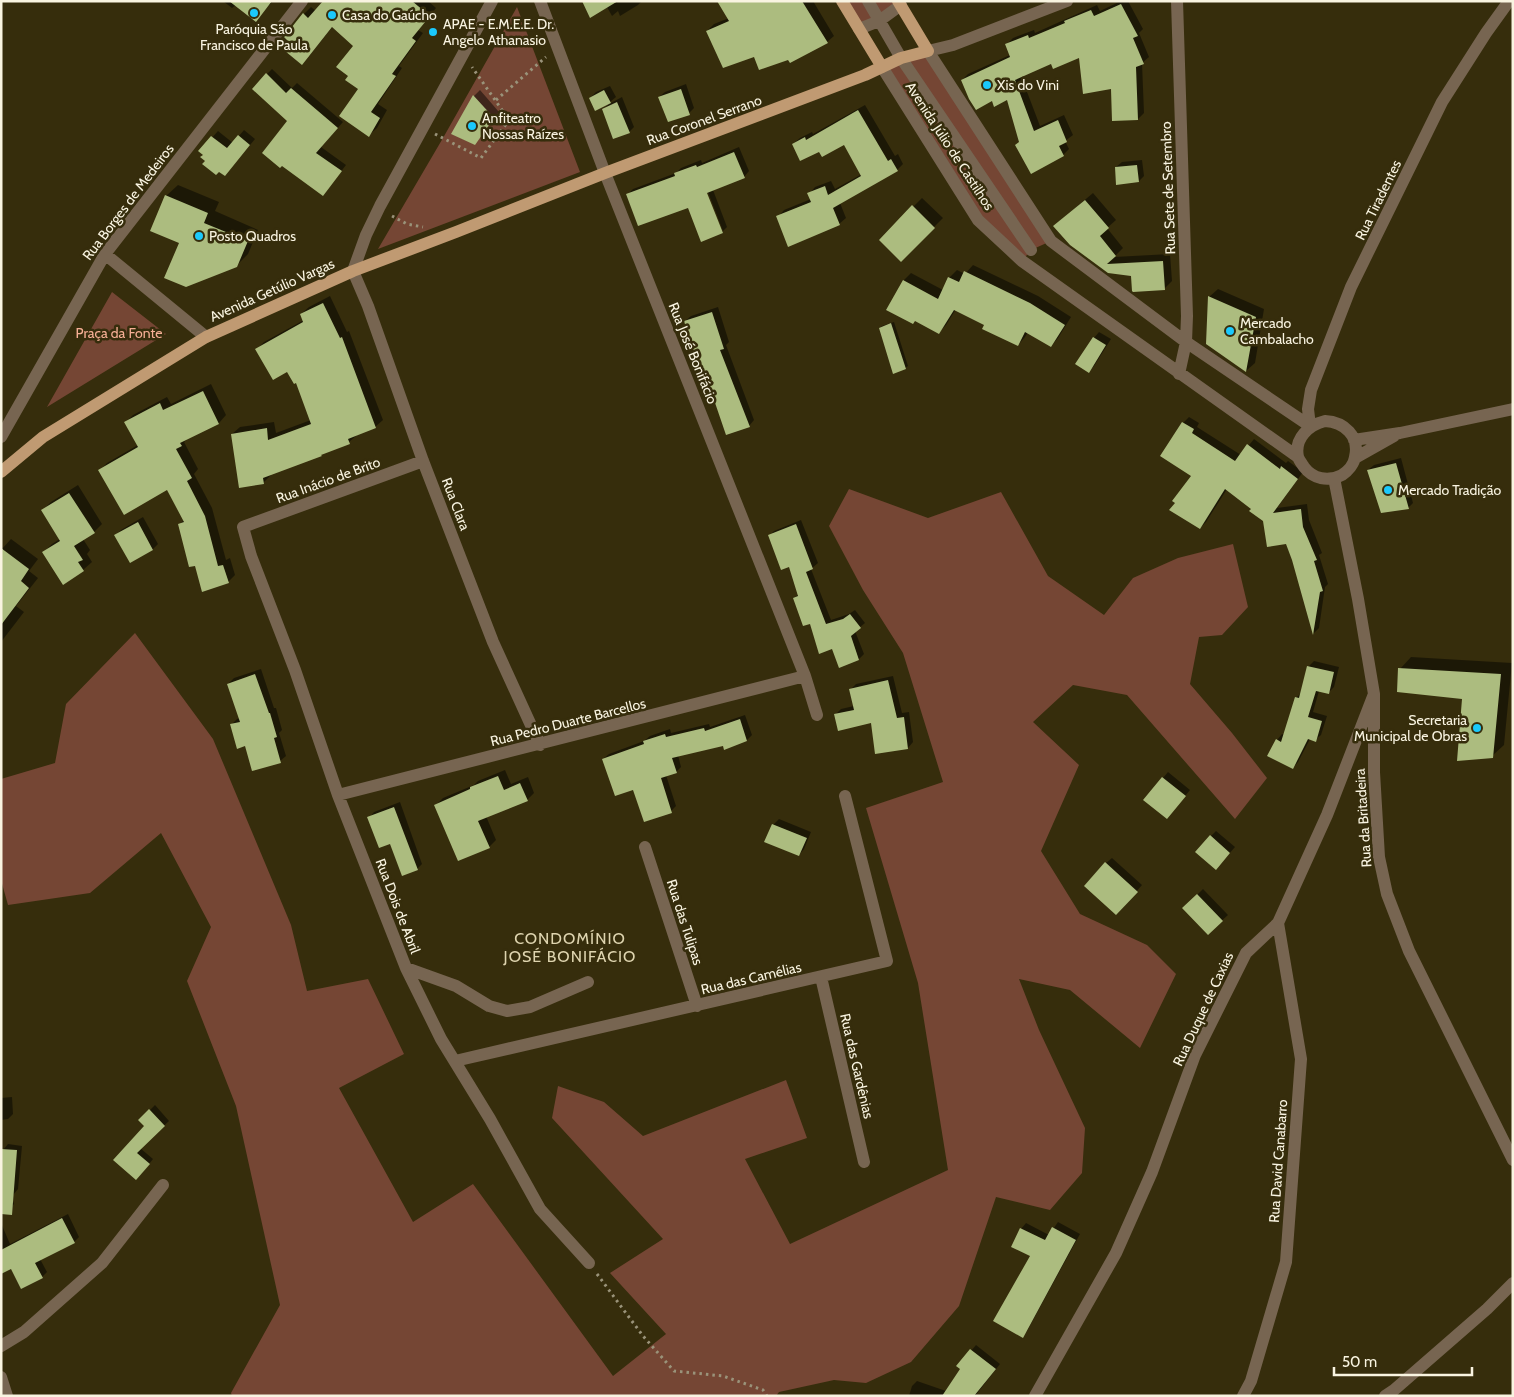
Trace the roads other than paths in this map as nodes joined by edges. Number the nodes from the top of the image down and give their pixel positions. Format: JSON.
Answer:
{"nodes":[{"id":1,"x":302,"y":1,"type":"edge"},
{"id":2,"x":492,"y":1,"type":"edge"},
{"id":3,"x":540,"y":1,"type":"edge"},
{"id":4,"x":842,"y":1,"type":"edge"},
{"id":5,"x":868,"y":1,"type":"edge"},
{"id":6,"x":1068,"y":1,"type":"edge"},
{"id":7,"x":1177,"y":1,"type":"edge"},
{"id":8,"x":1509,"y":1,"type":"edge"},
{"id":9,"x":900,"y":3,"type":"edge"},
{"id":10,"x":879,"y":21,"type":"junction"},
{"id":11,"x":859,"y":29,"type":"junction"},
{"id":12,"x":928,"y":50,"type":"junction"},
{"id":13,"x":901,"y":58,"type":"junction"},
{"id":14,"x":882,"y":67,"type":"junction"},
{"id":15,"x":605,"y":173,"type":"junction"},
{"id":16,"x":1051,"y":241,"type":"junction"},
{"id":17,"x":1031,"y":250,"type":"junction"},
{"id":18,"x":105,"y":254,"type":"junction"},
{"id":19,"x":1022,"y":261,"type":"junction"},
{"id":20,"x":353,"y":270,"type":"junction"},
{"id":21,"x":206,"y":337,"type":"junction"},
{"id":22,"x":1186,"y":342,"type":"junction"},
{"id":23,"x":1179,"y":374,"type":"junction"},
{"id":24,"x":1513,"y":409,"type":"edge"},
{"id":25,"x":1310,"y":426,"type":"junction"},
{"id":26,"x":1400,"y":432,"type":"junction"},
{"id":27,"x":1,"y":437,"type":"edge"},
{"id":28,"x":1354,"y":440,"type":"junction"},
{"id":29,"x":1298,"y":457,"type":"junction"},
{"id":30,"x":1355,"y":458,"type":"junction"},
{"id":31,"x":423,"y":461,"type":"junction"},
{"id":32,"x":1,"y":472,"type":"edge"},
{"id":33,"x":1334,"y":478,"type":"junction"},
{"id":34,"x":243,"y":527,"type":"joint"},
{"id":35,"x":805,"y":676,"type":"junction"},
{"id":36,"x":1374,"y":694,"type":"junction"},
{"id":37,"x":818,"y":715,"type":"dead end"},
{"id":38,"x":540,"y":745,"type":"junction"},
{"id":39,"x":338,"y":795,"type":"junction"},
{"id":40,"x":845,"y":796,"type":"dead end"},
{"id":41,"x":645,"y":847,"type":"dead end"},
{"id":42,"x":1278,"y":923,"type":"junction"},
{"id":43,"x":406,"y":968,"type":"junction"},
{"id":44,"x":821,"y":977,"type":"junction"},
{"id":45,"x":588,"y":982,"type":"dead end"},
{"id":46,"x":697,"y":1006,"type":"junction"},
{"id":47,"x":455,"y":1061,"type":"junction"},
{"id":48,"x":1513,"y":1160,"type":"edge"},
{"id":49,"x":864,"y":1162,"type":"dead end"},
{"id":50,"x":163,"y":1185,"type":"dead end"},
{"id":51,"x":589,"y":1263,"type":"road end"},
{"id":52,"x":1513,"y":1283,"type":"edge"},
{"id":53,"x":1,"y":1346,"type":"edge"},
{"id":54,"x":1,"y":1377,"type":"edge"},
{"id":55,"x":1390,"y":1394,"type":"edge"},
{"id":56,"x":8,"y":1396,"type":"edge"},
{"id":57,"x":1035,"y":1396,"type":"edge"},
{"id":58,"x":1243,"y":1396,"type":"edge"}],
"edges":[{"from":1,"to":18,"type":"street","name":"Rua Borges de Medeiros"},
{"from":2,"to":20,"type":"street","name":"Avenida Getúlio Vargas"},
{"from":3,"to":15,"type":"street","name":"Rua José Bonifácio"},
{"from":4,"to":11,"type":"main road","name":"Avenida Júlio de Castilhos"},
{"from":5,"to":10,"type":"street"},
{"from":6,"to":12,"type":"street","name":"Rua Coronel Serrano"},
{"from":7,"to":22,"type":"street","name":"Rua Sete de Setembro"},
{"from":8,"to":25,"type":"street","name":"Rua Tiradentes"},
{"from":9,"to":10,"type":"street"},
{"from":9,"to":12,"type":"main road"},
{"from":10,"to":11,"type":"street"},
{"from":10,"to":13,"type":"street"},
{"from":11,"to":14,"type":"main road","name":"Avenida Júlio de Castilhos"},
{"from":12,"to":13,"type":"main road","name":"Rua Coronel Serrano"},
{"from":12,"to":16,"type":"street"},
{"from":13,"to":14,"type":"main road","name":"Rua Coronel Serrano"},
{"from":13,"to":17,"type":"street"},
{"from":14,"to":15,"type":"main road","name":"Rua Coronel Serrano"},
{"from":14,"to":19,"type":"street","name":"Avenida Júlio de Castilhos"},
{"from":15,"to":20,"type":"main road","name":"Rua Coronel Serrano"},
{"from":15,"to":35,"type":"street","name":"Rua José Bonifácio"},
{"from":16,"to":17,"type":"street"},
{"from":16,"to":22,"type":"street"},
{"from":17,"to":19,"type":"street"},
{"from":18,"to":21,"type":"street"},
{"from":18,"to":27,"type":"street","name":"Rua Borges de Medeiros"},
{"from":19,"to":23,"type":"street","name":"Avenida Júlio de Castilhos"},
{"from":20,"to":21,"type":"main road","name":"Avenida Getúlio Vargas"},
{"from":20,"to":31,"type":"street","name":"Rua Clara"},
{"from":21,"to":32,"type":"main road","name":"Avenida Getúlio Vargas"},
{"from":22,"to":23,"type":"street","name":"Rua Sete de Setembro"},
{"from":22,"to":25,"type":"street"},
{"from":23,"to":29,"type":"street","name":"Avenida Júlio de Castilhos"},
{"from":24,"to":26,"type":"street"},
{"from":25,"to":28,"type":"street"},
{"from":25,"to":29,"type":"street"},
{"from":26,"to":28,"type":"street"},
{"from":26,"to":30,"type":"street"},
{"from":28,"to":30,"type":"street"},
{"from":29,"to":33,"type":"street"},
{"from":30,"to":33,"type":"street"},
{"from":31,"to":34,"type":"street","name":"Rua Inácio de Brito"},
{"from":31,"to":38,"type":"street","name":"Rua Clara"},
{"from":33,"to":36,"type":"street","name":"Rua da Britadeira"},
{"from":34,"to":39,"type":"street","name":"Rua Dois de Abril"},
{"from":35,"to":37,"type":"street","name":"Rua José Bonifácio"},
{"from":35,"to":38,"type":"street","name":"Rua Pedro Duarte Barcellos"},
{"from":36,"to":42,"type":"street","name":"Rua Duque de Caxias"},
{"from":36,"to":48,"type":"street","name":"Rua da Britadeira"},
{"from":38,"to":39,"type":"street","name":"Rua Pedro Duarte Barcellos"},
{"from":39,"to":43,"type":"street","name":"Rua Dois de Abril"},
{"from":40,"to":44,"type":"street","name":"Rua das Camélias"},
{"from":41,"to":46,"type":"street","name":"Rua das Tulipas"},
{"from":42,"to":57,"type":"street","name":"Rua Duque de Caxias"},
{"from":42,"to":58,"type":"street","name":"Rua David Canabarro"},
{"from":43,"to":45,"type":"street"},
{"from":43,"to":47,"type":"street","name":"Rua Dois de Abril"},
{"from":44,"to":46,"type":"street","name":"Rua das Camélias"},
{"from":44,"to":49,"type":"street","name":"Rua das Gardênias"},
{"from":46,"to":47,"type":"street","name":"Rua das Camélias"},
{"from":47,"to":51,"type":"street","name":"Rua Dois de Abril"},
{"from":50,"to":53,"type":"street"},
{"from":52,"to":55,"type":"street"},
{"from":54,"to":56,"type":"street"}]}
